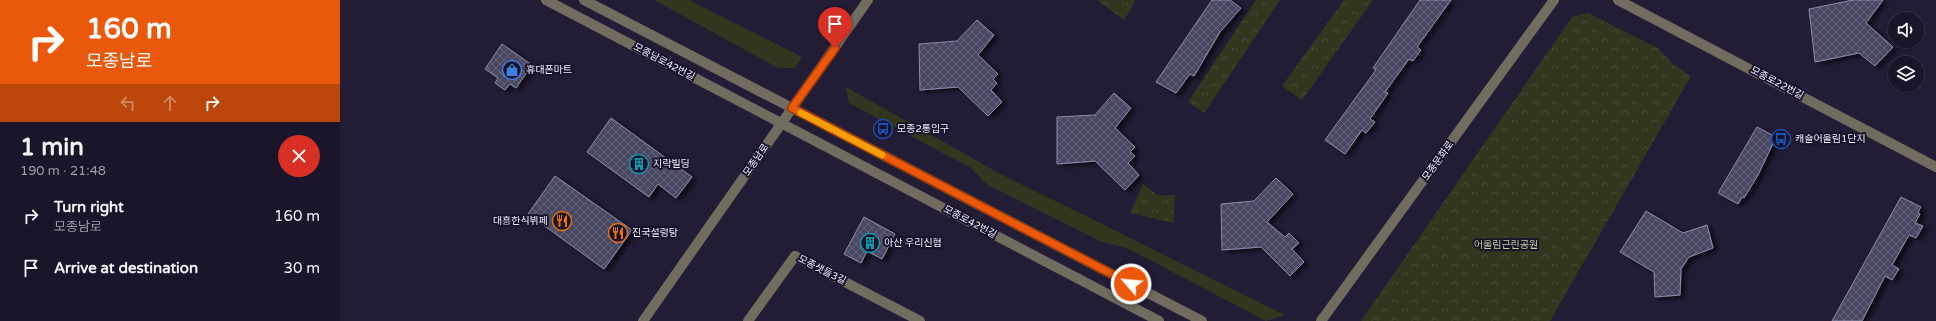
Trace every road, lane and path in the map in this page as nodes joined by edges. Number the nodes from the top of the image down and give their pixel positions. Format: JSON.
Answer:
{"nodes":[{"id":1,"x":546,"y":0,"type":"edge"},
{"id":2,"x":584,"y":0,"type":"edge"},
{"id":3,"x":868,"y":0,"type":"edge"},
{"id":4,"x":1554,"y":0,"type":"edge"},
{"id":5,"x":1618,"y":0,"type":"edge"},
{"id":6,"x":792,"y":108,"type":"junction"},
{"id":7,"x":782,"y":123,"type":"junction"},
{"id":8,"x":1936,"y":167,"type":"edge"},
{"id":9,"x":643,"y":321,"type":"edge"},
{"id":10,"x":748,"y":321,"type":"edge"},
{"id":11,"x":920,"y":321,"type":"edge"},
{"id":12,"x":1158,"y":321,"type":"edge"},
{"id":13,"x":1202,"y":321,"type":"edge"},
{"id":14,"x":1321,"y":321,"type":"edge"}],
"edges":[{"from":1,"to":7,"type":"street","name":"모종남로42번길"},
{"from":2,"to":6,"type":"street","name":"모종남로42번길"},
{"from":3,"to":6,"type":"street","name":"모종남로"},
{"from":4,"to":14,"type":"street","name":"모종문화로"},
{"from":5,"to":8,"type":"street","name":"모종로22번길"},
{"from":6,"to":7,"type":"street","name":"모종남로"},
{"from":6,"to":13,"type":"street","name":"모종로42번길"},
{"from":7,"to":9,"type":"street","name":"모종남로"},
{"from":7,"to":12,"type":"street","name":"모종로42번길"},
{"from":10,"to":11,"type":"street","name":"모종샛들3길"}]}
